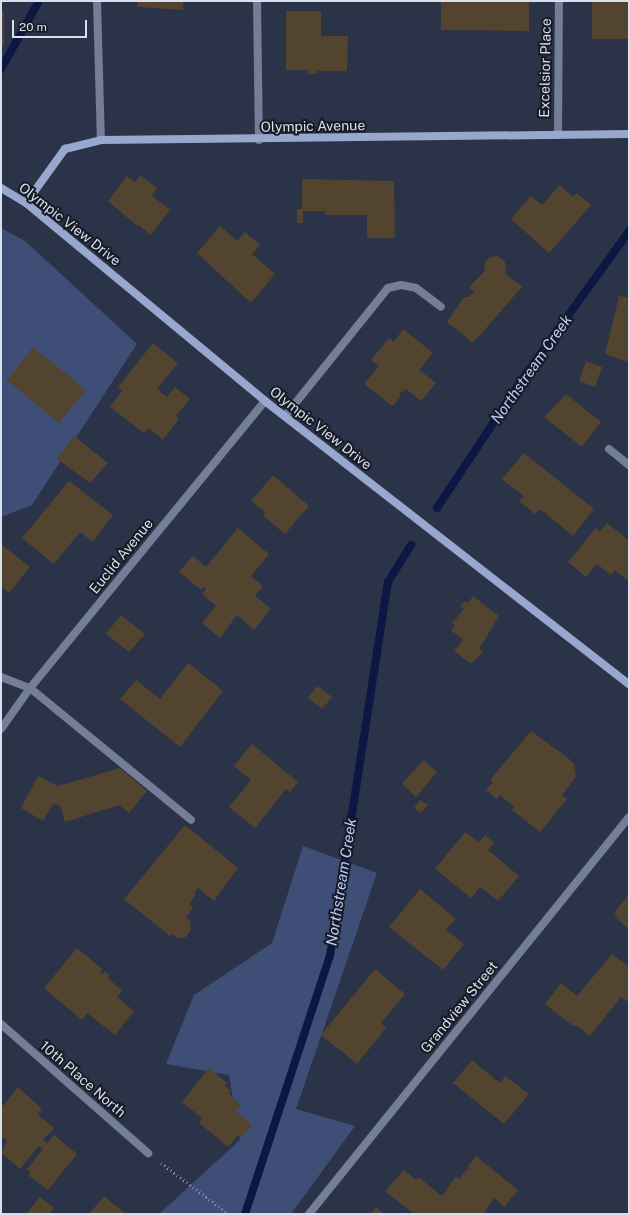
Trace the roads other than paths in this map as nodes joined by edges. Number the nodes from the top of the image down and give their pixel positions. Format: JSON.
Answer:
{"nodes":[{"id":1,"x":97,"y":1,"type":"edge"},
{"id":2,"x":257,"y":1,"type":"edge"},
{"id":3,"x":559,"y":1,"type":"edge"},
{"id":4,"x":558,"y":134,"type":"junction"},
{"id":5,"x":629,"y":134,"type":"edge"},
{"id":6,"x":101,"y":140,"type":"junction"},
{"id":7,"x":259,"y":140,"type":"junction"},
{"id":8,"x":1,"y":188,"type":"edge"},
{"id":9,"x":26,"y":203,"type":"junction"},
{"id":10,"x":441,"y":307,"type":"dead end"},
{"id":11,"x":265,"y":401,"type":"junction"},
{"id":12,"x":285,"y":416,"type":"junction"},
{"id":13,"x":609,"y":449,"type":"dead end"},
{"id":14,"x":629,"y":464,"type":"edge"},
{"id":15,"x":1,"y":677,"type":"edge"},
{"id":16,"x":629,"y":684,"type":"edge"},
{"id":17,"x":30,"y":688,"type":"junction"},
{"id":18,"x":1,"y":729,"type":"edge"},
{"id":19,"x":629,"y":817,"type":"edge"},
{"id":20,"x":191,"y":820,"type":"dead end"},
{"id":21,"x":1,"y":1024,"type":"edge"},
{"id":22,"x":148,"y":1153,"type":"road end"},
{"id":23,"x":309,"y":1214,"type":"edge"}],
"edges":[{"from":1,"to":6,"type":"street"},
{"from":2,"to":7,"type":"street"},
{"from":3,"to":4,"type":"street","name":"Excelsior Place"},
{"from":4,"to":5,"type":"main road","name":"Olympic Avenue"},
{"from":4,"to":7,"type":"main road","name":"Olympic Avenue"},
{"from":6,"to":7,"type":"main road","name":"Olympic Avenue"},
{"from":6,"to":9,"type":"main road","name":"Olympic Avenue"},
{"from":8,"to":9,"type":"main road","name":"Olympic View Drive"},
{"from":9,"to":11,"type":"main road","name":"Olympic View Drive"},
{"from":10,"to":12,"type":"street"},
{"from":11,"to":12,"type":"main road","name":"Olympic View Drive"},
{"from":11,"to":17,"type":"street","name":"Euclid Avenue"},
{"from":12,"to":16,"type":"main road","name":"Olympic View Drive"},
{"from":13,"to":14,"type":"street"},
{"from":15,"to":17,"type":"street"},
{"from":17,"to":18,"type":"street","name":"Euclid Avenue"},
{"from":17,"to":20,"type":"street"},
{"from":19,"to":23,"type":"street","name":"Grandview Street"},
{"from":21,"to":22,"type":"street","name":"10th Place North"}]}
